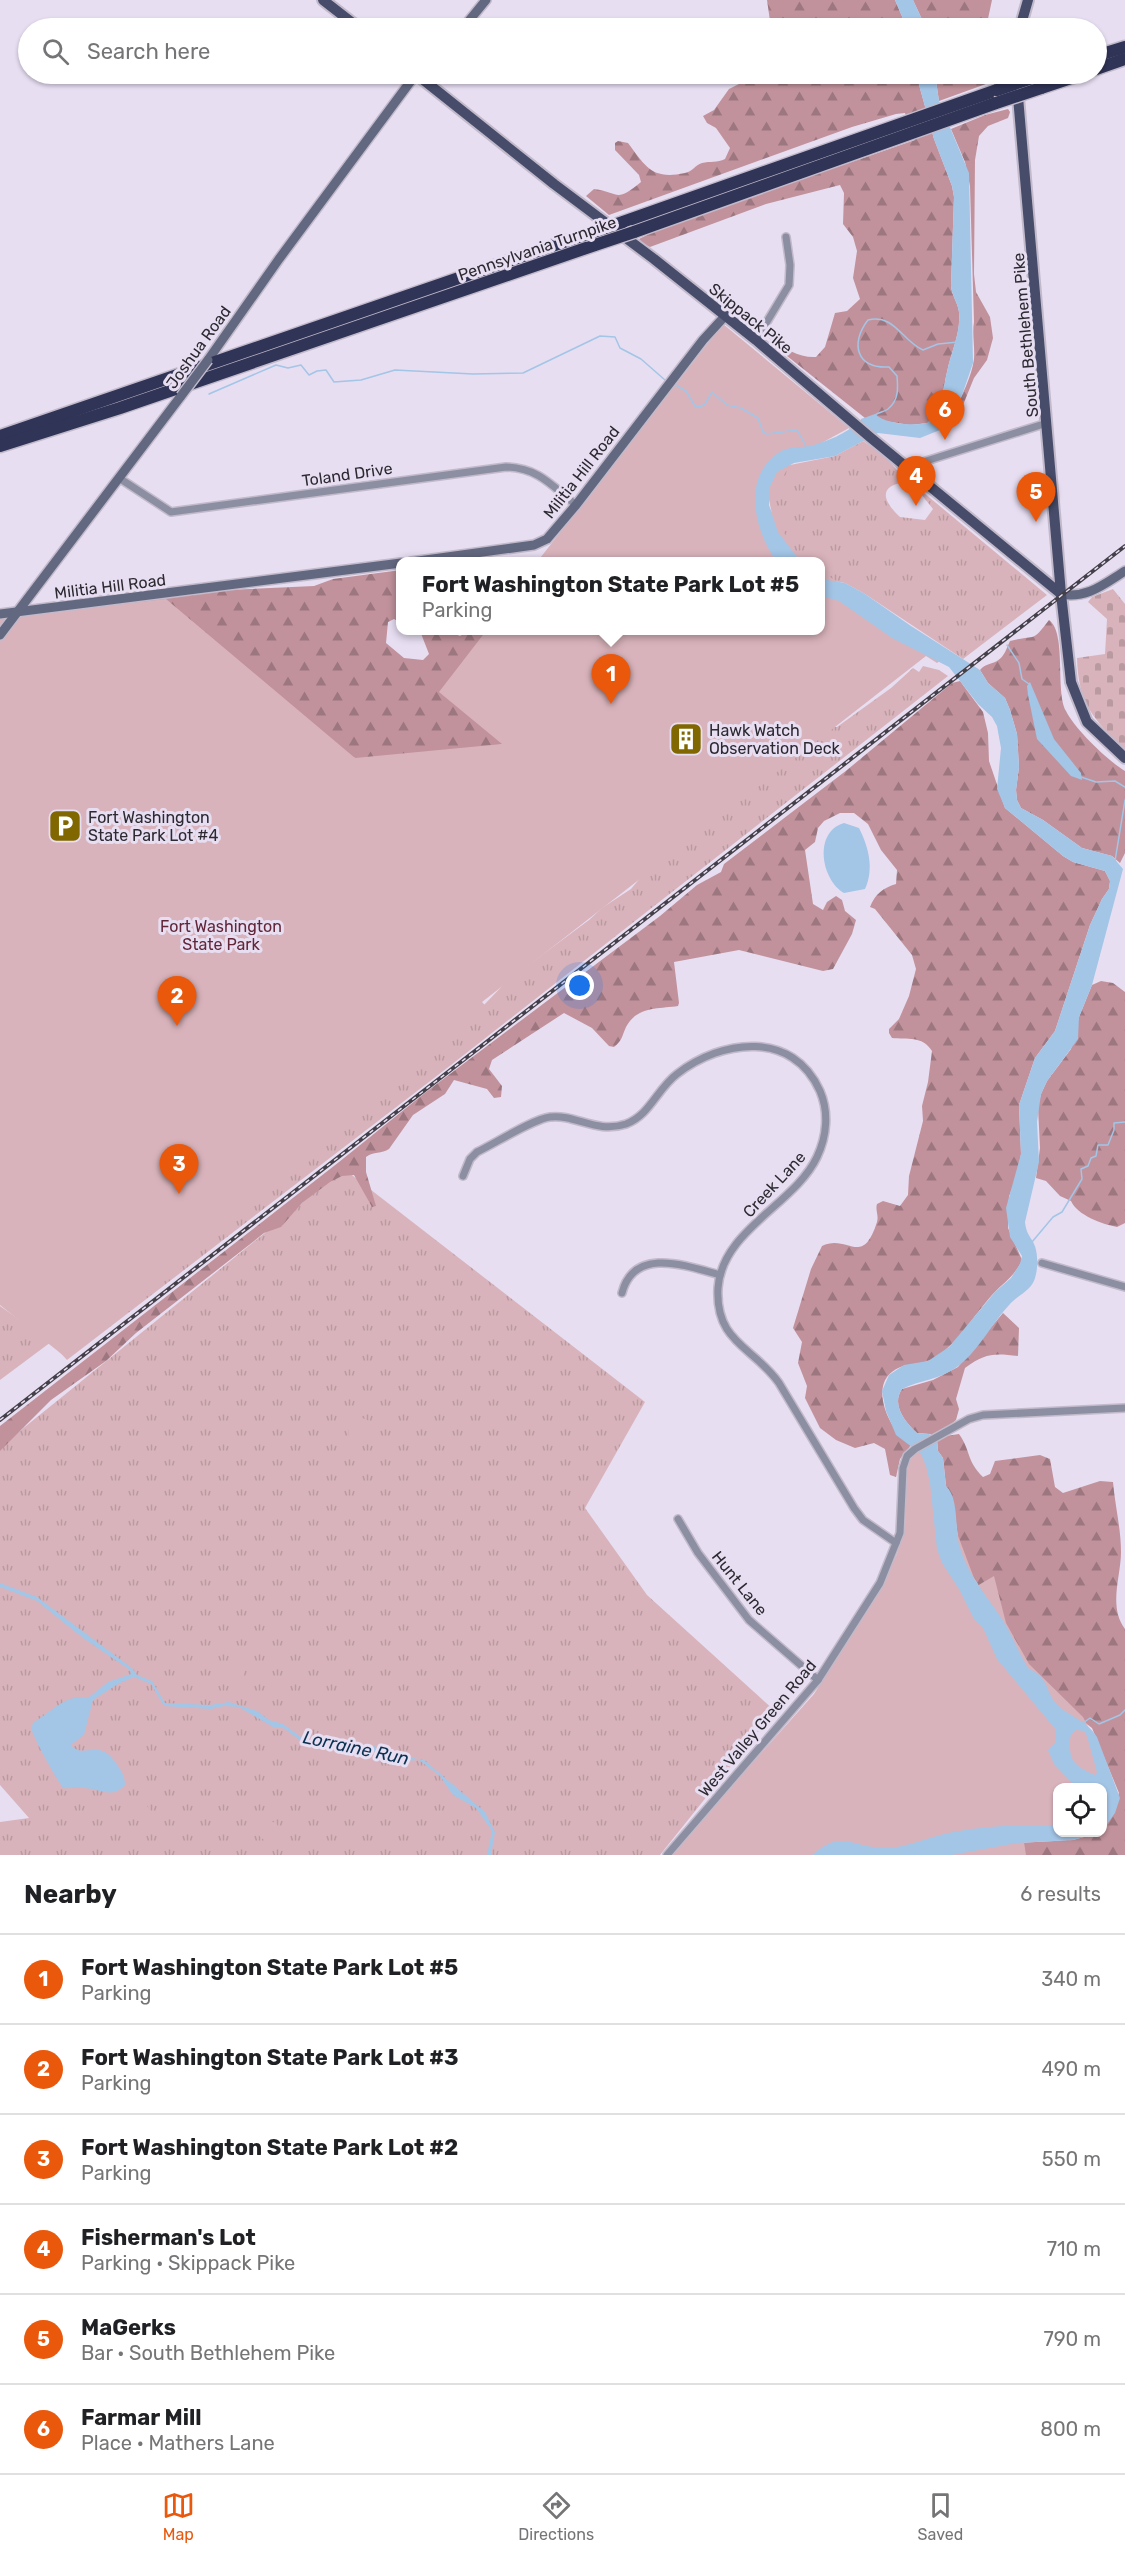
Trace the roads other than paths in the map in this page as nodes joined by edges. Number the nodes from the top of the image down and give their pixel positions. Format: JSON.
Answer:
{"nodes":[{"id":1,"x":323,"y":0,"type":"edge"},
{"id":2,"x":486,"y":0,"type":"edge"},
{"id":3,"x":1028,"y":0,"type":"edge"},
{"id":4,"x":346,"y":18,"type":"edge"},
{"id":5,"x":471,"y":18,"type":"edge"},
{"id":6,"x":1023,"y":18,"type":"edge"},
{"id":7,"x":1125,"y":47,"type":"edge"},
{"id":8,"x":1107,"y":53,"type":"edge"},
{"id":9,"x":1125,"y":59,"type":"edge"},
{"id":10,"x":1107,"y":65,"type":"edge"},
{"id":11,"x":416,"y":84,"type":"edge"},
{"id":12,"x":434,"y":84,"type":"edge"},
{"id":13,"x":1018,"y":84,"type":"edge"},
{"id":14,"x":1030,"y":84,"type":"edge"},
{"id":15,"x":901,"y":130,"type":"junction"},
{"id":16,"x":786,"y":237,"type":"dead end"},
{"id":17,"x":725,"y":316,"type":"junction"},
{"id":18,"x":756,"y":340,"type":"junction"},
{"id":19,"x":1048,"y":422,"type":"junction"},
{"id":20,"x":0,"y":436,"type":"edge"},
{"id":21,"x":0,"y":446,"type":"edge"},
{"id":22,"x":907,"y":467,"type":"junction"},
{"id":23,"x":119,"y":478,"type":"junction"},
{"id":24,"x":576,"y":505,"type":"junction"},
{"id":25,"x":442,"y":557,"type":"edge"},
{"id":26,"x":396,"y":564,"type":"edge"},
{"id":27,"x":1060,"y":567,"type":"junction"},
{"id":28,"x":1125,"y":571,"type":"edge"},
{"id":29,"x":1040,"y":577,"type":"junction"},
{"id":30,"x":1061,"y":594,"type":"junction"},
{"id":31,"x":18,"y":612,"type":"junction"},
{"id":32,"x":0,"y":614,"type":"edge"},
{"id":33,"x":0,"y":635,"type":"edge"},
{"id":34,"x":1125,"y":758,"type":"edge"},
{"id":35,"x":463,"y":1176,"type":"dead end"},
{"id":36,"x":1042,"y":1263,"type":"dead end"},
{"id":37,"x":720,"y":1275,"type":"junction"},
{"id":38,"x":1125,"y":1287,"type":"edge"},
{"id":39,"x":622,"y":1293,"type":"dead end"},
{"id":40,"x":1125,"y":1408,"type":"edge"},
{"id":41,"x":678,"y":1519,"type":"dead end"},
{"id":42,"x":896,"y":1544,"type":"junction"},
{"id":43,"x":818,"y":1680,"type":"junction"},
{"id":44,"x":667,"y":1855,"type":"edge"}],
"edges":[{"from":1,"to":4,"type":"main road"},
{"from":2,"to":5,"type":"street"},
{"from":3,"to":6,"type":"main road"},
{"from":7,"to":8,"type":"highway"},
{"from":9,"to":10,"type":"highway"},
{"from":11,"to":23,"type":"street","name":"Joshua Road","bridge":true},
{"from":12,"to":17,"type":"main road","name":"Skippack Pike"},
{"from":13,"to":19,"type":"main road","name":"South Bethlehem Pike"},
{"from":14,"to":15,"type":"highway","name":"Pennsylvania Turnpike","bridge":true},
{"from":15,"to":20,"type":"highway","name":"Pennsylvania Turnpike","bridge":true},
{"from":15,"to":21,"type":"highway","name":"Pennsylvania Turnpike","bridge":true},
{"from":16,"to":18,"type":"street"},
{"from":17,"to":18,"type":"main road","name":"Skippack Pike"},
{"from":17,"to":24,"type":"street","name":"Militia Hill Road"},
{"from":18,"to":22,"type":"main road","name":"Skippack Pike"},
{"from":19,"to":22,"type":"street"},
{"from":19,"to":27,"type":"main road","name":"South Bethlehem Pike"},
{"from":22,"to":29,"type":"main road","name":"Skippack Pike"},
{"from":23,"to":24,"type":"street","name":"Toland Drive"},
{"from":23,"to":31,"type":"street","name":"Joshua Road"},
{"from":24,"to":25,"type":"street","name":"Militia Hill Road"},
{"from":26,"to":31,"type":"street","name":"Militia Hill Road"},
{"from":27,"to":29,"type":"main road"},
{"from":27,"to":30,"type":"main road","name":"South Bethlehem Pike"},
{"from":28,"to":30,"type":"street"},
{"from":29,"to":30,"type":"main road","name":"Skippack Pike"},
{"from":30,"to":34,"type":"main road","name":"South Bethlehem Pike"},
{"from":31,"to":32,"type":"street","name":"Militia Hill Road"},
{"from":31,"to":33,"type":"street","name":"Joshua Road"},
{"from":35,"to":37,"type":"street","name":"Creek Lane"},
{"from":36,"to":38,"type":"street"},
{"from":37,"to":39,"type":"street"},
{"from":37,"to":42,"type":"street","name":"Creek Lane"},
{"from":40,"to":42,"type":"street","name":"West Valley Green Road"},
{"from":41,"to":43,"type":"street","name":"Hunt Lane"},
{"from":42,"to":43,"type":"street","name":"West Valley Green Road"},
{"from":43,"to":44,"type":"street","name":"West Valley Green Road"}]}
